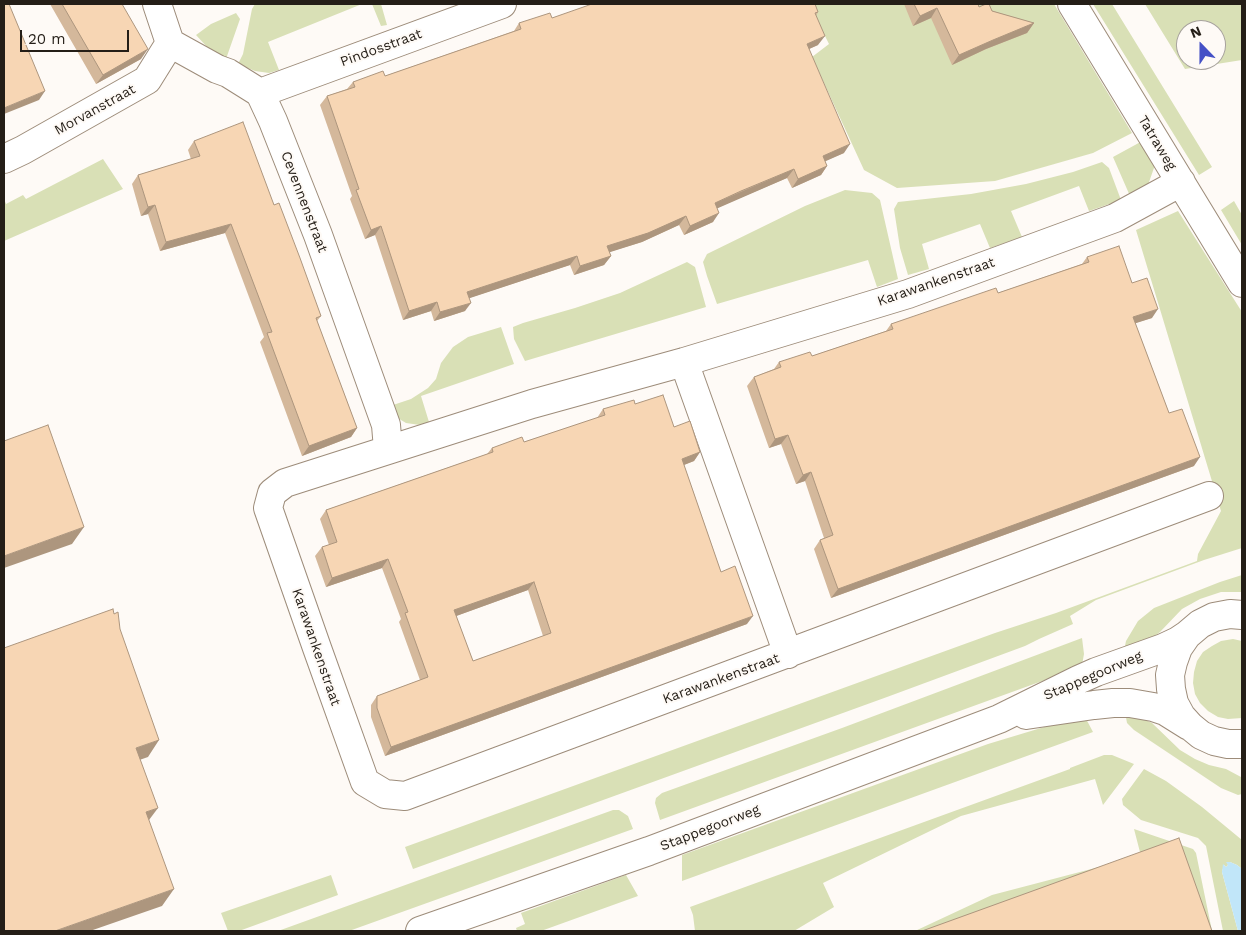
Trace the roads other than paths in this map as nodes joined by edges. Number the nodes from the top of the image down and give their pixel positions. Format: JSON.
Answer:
{"nodes":[{"id":1,"x":157,"y":4,"type":"edge"},
{"id":2,"x":502,"y":4,"type":"edge"},
{"id":3,"x":1072,"y":4,"type":"edge"},
{"id":4,"x":170,"y":43,"type":"junction"},
{"id":5,"x":260,"y":93,"type":"junction"},
{"id":6,"x":4,"y":159,"type":"edge"},
{"id":7,"x":1181,"y":182,"type":"junction"},
{"id":8,"x":1242,"y":283,"type":"edge"},
{"id":9,"x":684,"y":362,"type":"junction"},
{"id":10,"x":388,"y":449,"type":"junction"},
{"id":11,"x":1209,"y":496,"type":"dead end"},
{"id":12,"x":1242,"y":615,"type":"edge"},
{"id":13,"x":1187,"y":635,"type":"junction"},
{"id":14,"x":788,"y":654,"type":"junction"},
{"id":15,"x":999,"y":719,"type":"junction"},
{"id":16,"x":1190,"y":726,"type":"junction"},
{"id":17,"x":1214,"y":741,"type":"junction"},
{"id":18,"x":1242,"y":744,"type":"edge"},
{"id":19,"x":1242,"y":755,"type":"edge"},
{"id":20,"x":420,"y":931,"type":"edge"}],
"edges":[{"from":1,"to":4,"type":"street"},
{"from":2,"to":5,"type":"street","name":"Pindosstraat"},
{"from":3,"to":7,"type":"street","name":"Tatraweg"},
{"from":4,"to":5,"type":"street"},
{"from":4,"to":6,"type":"street","name":"Morvanstraat"},
{"from":5,"to":10,"type":"street","name":"Cevennenstraat"},
{"from":7,"to":8,"type":"street","name":"Tatraweg"},
{"from":7,"to":9,"type":"street","name":"Karawankenstraat"},
{"from":9,"to":10,"type":"street","name":"Karawankenstraat"},
{"from":9,"to":14,"type":"street","name":"Karawankenstraat"},
{"from":10,"to":14,"type":"street","name":"Karawankenstraat"},
{"from":11,"to":14,"type":"street","name":"Karawankenstraat"},
{"from":12,"to":13,"type":"street","name":"Stappegoorweg"},
{"from":13,"to":15,"type":"street","name":"Stappegoorweg"},
{"from":13,"to":16,"type":"street"},
{"from":15,"to":16,"type":"street","name":"Stappegoorweg"},
{"from":15,"to":20,"type":"street","name":"Stappegoorweg"},
{"from":16,"to":17,"type":"street","name":"Stappegoorweg"},
{"from":17,"to":18,"type":"street"},
{"from":17,"to":19,"type":"street"}]}
